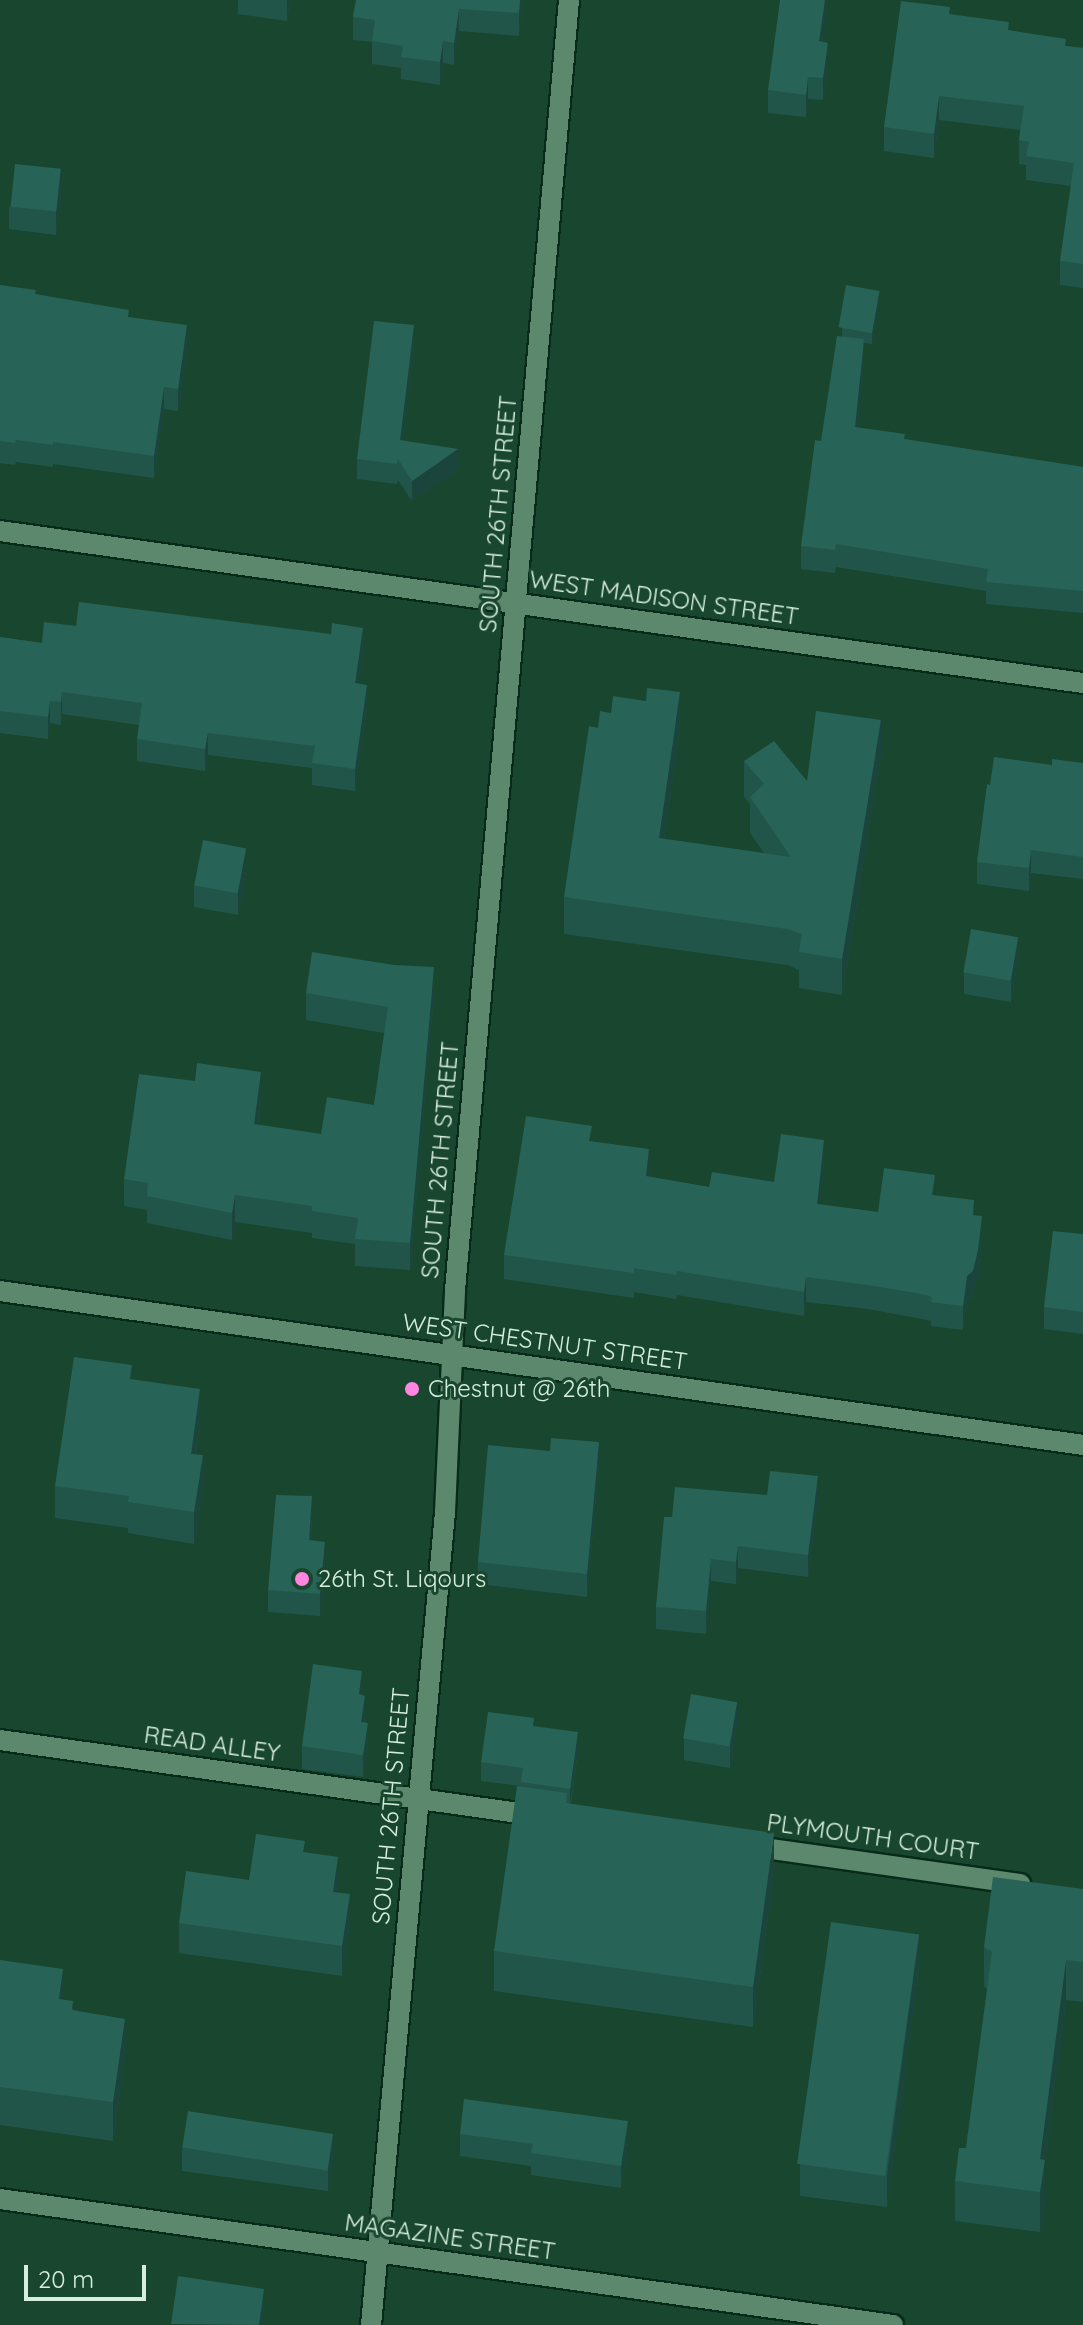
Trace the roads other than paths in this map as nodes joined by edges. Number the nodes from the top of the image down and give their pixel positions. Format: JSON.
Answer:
{"nodes":[{"id":1,"x":569,"y":0,"type":"edge"},
{"id":2,"x":0,"y":531,"type":"edge"},
{"id":3,"x":516,"y":603,"type":"junction"},
{"id":4,"x":1083,"y":683,"type":"edge"},
{"id":5,"x":0,"y":1291,"type":"edge"},
{"id":6,"x":453,"y":1357,"type":"junction"},
{"id":7,"x":1083,"y":1445,"type":"edge"},
{"id":8,"x":0,"y":1740,"type":"edge"},
{"id":9,"x":418,"y":1799,"type":"junction"},
{"id":10,"x":557,"y":1818,"type":"edge"},
{"id":11,"x":727,"y":1843,"type":"edge"},
{"id":12,"x":1037,"y":1887,"type":"edge"},
{"id":13,"x":0,"y":2199,"type":"edge"},
{"id":14,"x":378,"y":2253,"type":"junction"},
{"id":15,"x":371,"y":2325,"type":"edge"},
{"id":16,"x":893,"y":2325,"type":"edge"}],
"edges":[{"from":1,"to":3,"type":"street","name":"SOUTH 26TH STREET"},
{"from":2,"to":3,"type":"street","name":"WEST MADISON STREET"},
{"from":3,"to":4,"type":"street","name":"WEST MADISON STREET"},
{"from":3,"to":6,"type":"street","name":"SOUTH 26TH STREET"},
{"from":5,"to":6,"type":"street","name":"WEST CHESTNUT STREET"},
{"from":6,"to":7,"type":"street","name":"WEST CHESTNUT STREET"},
{"from":6,"to":9,"type":"street","name":"SOUTH 26TH STREET"},
{"from":8,"to":9,"type":"street","name":"READ ALLEY"},
{"from":9,"to":10,"type":"street"},
{"from":9,"to":14,"type":"street","name":"SOUTH 26TH STREET"},
{"from":11,"to":12,"type":"street","name":"PLYMOUTH COURT"},
{"from":13,"to":14,"type":"street","name":"MAGAZINE STREET"},
{"from":14,"to":15,"type":"street","name":"SOUTH 26TH STREET"},
{"from":14,"to":16,"type":"street","name":"MAGAZINE STREET"}]}
